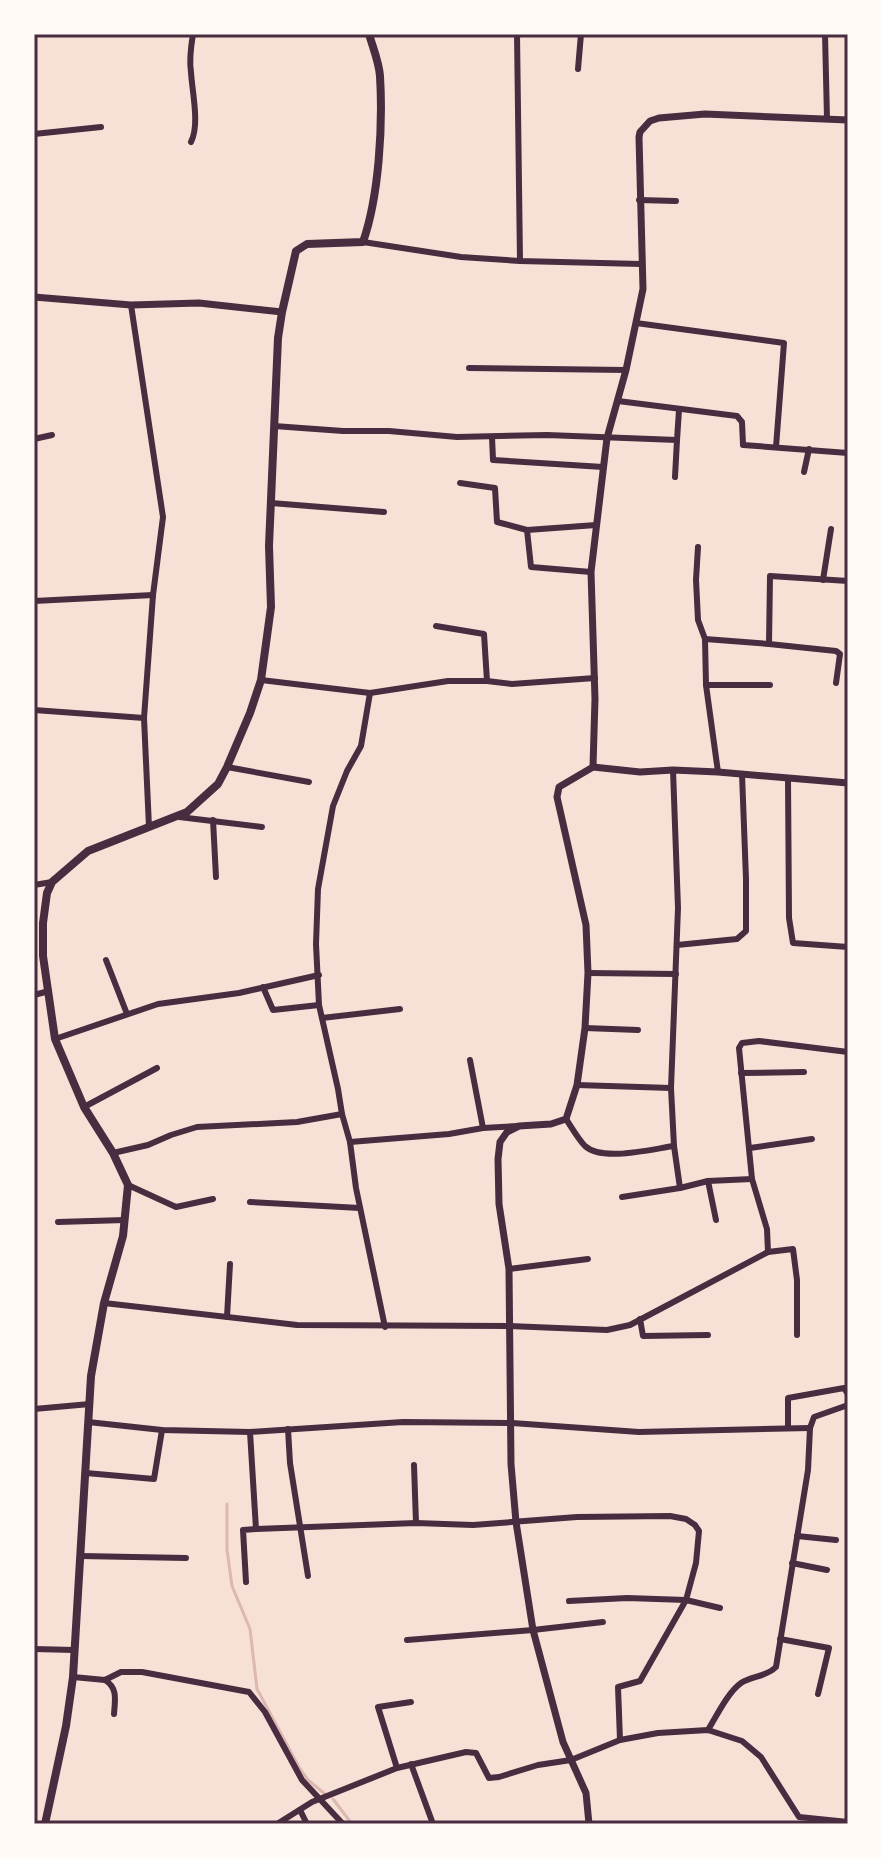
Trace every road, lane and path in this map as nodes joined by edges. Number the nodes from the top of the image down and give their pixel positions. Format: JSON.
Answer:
{"nodes":[{"id":1,"x":193,"y":34,"type":"edge"},
{"id":2,"x":369,"y":34,"type":"edge"},
{"id":3,"x":517,"y":34,"type":"edge"},
{"id":4,"x":581,"y":34,"type":"edge"},
{"id":5,"x":825,"y":34,"type":"edge"},
{"id":6,"x":578,"y":69,"type":"dead end"},
{"id":7,"x":827,"y":119,"type":"junction"},
{"id":8,"x":848,"y":120,"type":"edge"},
{"id":9,"x":101,"y":127,"type":"dead end"},
{"id":10,"x":34,"y":134,"type":"edge"},
{"id":11,"x":191,"y":142,"type":"dead end"},
{"id":12,"x":639,"y":200,"type":"junction"},
{"id":13,"x":676,"y":201,"type":"dead end"},
{"id":14,"x":363,"y":242,"type":"junction"},
{"id":15,"x":520,"y":261,"type":"junction"},
{"id":16,"x":641,"y":264,"type":"junction"},
{"id":17,"x":34,"y":297,"type":"edge"},
{"id":18,"x":131,"y":305,"type":"junction"},
{"id":19,"x":282,"y":312,"type":"junction"},
{"id":20,"x":636,"y":323,"type":"junction"},
{"id":21,"x":469,"y":368,"type":"dead end"},
{"id":22,"x":626,"y":370,"type":"junction"},
{"id":23,"x":618,"y":401,"type":"junction"},
{"id":24,"x":679,"y":410,"type":"junction"},
{"id":25,"x":274,"y":426,"type":"junction"},
{"id":26,"x":52,"y":435,"type":"dead end"},
{"id":27,"x":492,"y":437,"type":"junction"},
{"id":28,"x":607,"y":438,"type":"junction"},
{"id":29,"x":34,"y":439,"type":"edge"},
{"id":30,"x":677,"y":440,"type":"junction"},
{"id":31,"x":776,"y":447,"type":"junction"},
{"id":32,"x":809,"y":449,"type":"junction"},
{"id":33,"x":848,"y":453,"type":"edge"},
{"id":34,"x":603,"y":467,"type":"junction"},
{"id":35,"x":804,"y":472,"type":"dead end"},
{"id":36,"x":675,"y":477,"type":"dead end"},
{"id":37,"x":460,"y":483,"type":"dead end"},
{"id":38,"x":271,"y":503,"type":"junction"},
{"id":39,"x":384,"y":512,"type":"dead end"},
{"id":40,"x":596,"y":525,"type":"junction"},
{"id":41,"x":831,"y":529,"type":"dead end"},
{"id":42,"x":527,"y":530,"type":"junction"},
{"id":43,"x":698,"y":547,"type":"dead end"},
{"id":44,"x":591,"y":572,"type":"junction"},
{"id":45,"x":823,"y":580,"type":"junction"},
{"id":46,"x":848,"y":581,"type":"edge"},
{"id":47,"x":153,"y":595,"type":"junction"},
{"id":48,"x":34,"y":601,"type":"edge"},
{"id":49,"x":436,"y":626,"type":"dead end"},
{"id":50,"x":705,"y":639,"type":"junction"},
{"id":51,"x":769,"y":644,"type":"junction"},
{"id":52,"x":595,"y":678,"type":"junction"},
{"id":53,"x":261,"y":680,"type":"junction"},
{"id":54,"x":487,"y":681,"type":"junction"},
{"id":55,"x":836,"y":683,"type":"dead end"},
{"id":56,"x":706,"y":685,"type":"junction"},
{"id":57,"x":770,"y":685,"type":"dead end"},
{"id":58,"x":370,"y":693,"type":"junction"},
{"id":59,"x":34,"y":710,"type":"edge"},
{"id":60,"x":144,"y":718,"type":"junction"},
{"id":61,"x":227,"y":767,"type":"junction"},
{"id":62,"x":593,"y":767,"type":"junction"},
{"id":63,"x":673,"y":770,"type":"junction"},
{"id":64,"x":718,"y":772,"type":"junction"},
{"id":65,"x":742,"y":774,"type":"junction"},
{"id":66,"x":788,"y":779,"type":"junction"},
{"id":67,"x":309,"y":782,"type":"dead end"},
{"id":68,"x":848,"y":783,"type":"edge"},
{"id":69,"x":175,"y":817,"type":"junction"},
{"id":70,"x":213,"y":820,"type":"junction"},
{"id":71,"x":149,"y":827,"type":"junction"},
{"id":72,"x":262,"y":827,"type":"dead end"},
{"id":73,"x":216,"y":877,"type":"dead end"},
{"id":74,"x":52,"y":882,"type":"junction"},
{"id":75,"x":34,"y":885,"type":"edge"},
{"id":76,"x":677,"y":945,"type":"junction"},
{"id":77,"x":848,"y":947,"type":"edge"},
{"id":78,"x":106,"y":960,"type":"dead end"},
{"id":79,"x":588,"y":973,"type":"junction"},
{"id":80,"x":676,"y":974,"type":"junction"},
{"id":81,"x":319,"y":975,"type":"junction"},
{"id":82,"x":263,"y":987,"type":"junction"},
{"id":83,"x":49,"y":991,"type":"junction"},
{"id":84,"x":34,"y":995,"type":"edge"},
{"id":85,"x":319,"y":1005,"type":"junction"},
{"id":86,"x":400,"y":1009,"type":"dead end"},
{"id":87,"x":127,"y":1014,"type":"junction"},
{"id":88,"x":322,"y":1018,"type":"junction"},
{"id":89,"x":585,"y":1028,"type":"junction"},
{"id":90,"x":638,"y":1030,"type":"dead end"},
{"id":91,"x":55,"y":1039,"type":"junction"},
{"id":92,"x":848,"y":1052,"type":"edge"},
{"id":93,"x":470,"y":1060,"type":"dead end"},
{"id":94,"x":157,"y":1068,"type":"dead end"},
{"id":95,"x":804,"y":1072,"type":"dead end"},
{"id":96,"x":741,"y":1073,"type":"junction"},
{"id":97,"x":577,"y":1085,"type":"junction"},
{"id":98,"x":671,"y":1088,"type":"junction"},
{"id":99,"x":84,"y":1107,"type":"junction"},
{"id":100,"x":342,"y":1114,"type":"junction"},
{"id":101,"x":566,"y":1119,"type":"junction"},
{"id":102,"x":519,"y":1126,"type":"junction"},
{"id":103,"x":483,"y":1128,"type":"junction"},
{"id":104,"x":812,"y":1139,"type":"dead end"},
{"id":105,"x":350,"y":1142,"type":"junction"},
{"id":106,"x":674,"y":1146,"type":"junction"},
{"id":107,"x":750,"y":1148,"type":"junction"},
{"id":108,"x":113,"y":1153,"type":"junction"},
{"id":109,"x":752,"y":1179,"type":"junction"},
{"id":110,"x":708,"y":1181,"type":"junction"},
{"id":111,"x":128,"y":1185,"type":"junction"},
{"id":112,"x":680,"y":1188,"type":"junction"},
{"id":113,"x":622,"y":1197,"type":"dead end"},
{"id":114,"x":213,"y":1199,"type":"dead end"},
{"id":115,"x":250,"y":1202,"type":"dead end"},
{"id":116,"x":360,"y":1208,"type":"junction"},
{"id":117,"x":125,"y":1220,"type":"junction"},
{"id":118,"x":716,"y":1220,"type":"dead end"},
{"id":119,"x":58,"y":1222,"type":"dead end"},
{"id":120,"x":768,"y":1252,"type":"junction"},
{"id":121,"x":588,"y":1259,"type":"dead end"},
{"id":122,"x":230,"y":1264,"type":"dead end"},
{"id":123,"x":509,"y":1269,"type":"junction"},
{"id":124,"x":104,"y":1303,"type":"junction"},
{"id":125,"x":227,"y":1317,"type":"junction"},
{"id":126,"x":640,"y":1319,"type":"junction"},
{"id":127,"x":509,"y":1326,"type":"junction"},
{"id":128,"x":385,"y":1327,"type":"junction"},
{"id":129,"x":708,"y":1335,"type":"dead end"},
{"id":130,"x":797,"y":1335,"type":"dead end"},
{"id":131,"x":848,"y":1394,"type":"edge"},
{"id":132,"x":90,"y":1404,"type":"junction"},
{"id":133,"x":848,"y":1405,"type":"edge"},
{"id":134,"x":34,"y":1409,"type":"edge"},
{"id":135,"x":88,"y":1422,"type":"junction"},
{"id":136,"x":512,"y":1423,"type":"junction"},
{"id":137,"x":788,"y":1428,"type":"junction"},
{"id":138,"x":810,"y":1428,"type":"junction"},
{"id":139,"x":288,"y":1429,"type":"junction"},
{"id":140,"x":162,"y":1430,"type":"junction"},
{"id":141,"x":250,"y":1432,"type":"junction"},
{"id":142,"x":414,"y":1465,"type":"dead end"},
{"id":143,"x":86,"y":1473,"type":"junction"},
{"id":144,"x":516,"y":1522,"type":"junction"},
{"id":145,"x":416,"y":1523,"type":"junction"},
{"id":146,"x":299,"y":1527,"type":"junction"},
{"id":147,"x":256,"y":1529,"type":"junction"},
{"id":148,"x":797,"y":1536,"type":"junction"},
{"id":149,"x":836,"y":1540,"type":"dead end"},
{"id":150,"x":81,"y":1556,"type":"junction"},
{"id":151,"x":186,"y":1558,"type":"dead end"},
{"id":152,"x":792,"y":1563,"type":"junction"},
{"id":153,"x":827,"y":1570,"type":"dead end"},
{"id":154,"x":308,"y":1576,"type":"dead end"},
{"id":155,"x":246,"y":1582,"type":"dead end"},
{"id":156,"x":686,"y":1600,"type":"junction"},
{"id":157,"x":569,"y":1601,"type":"dead end"},
{"id":158,"x":720,"y":1608,"type":"dead end"},
{"id":159,"x":603,"y":1622,"type":"dead end"},
{"id":160,"x":533,"y":1630,"type":"junction"},
{"id":161,"x":780,"y":1639,"type":"junction"},
{"id":162,"x":407,"y":1640,"type":"dead end"},
{"id":163,"x":34,"y":1649,"type":"edge"},
{"id":164,"x":74,"y":1650,"type":"junction"},
{"id":165,"x":73,"y":1677,"type":"junction"},
{"id":166,"x":105,"y":1680,"type":"junction"},
{"id":167,"x":818,"y":1694,"type":"dead end"},
{"id":168,"x":411,"y":1702,"type":"dead end"},
{"id":169,"x":114,"y":1714,"type":"dead end"},
{"id":170,"x":708,"y":1730,"type":"junction"},
{"id":171,"x":620,"y":1740,"type":"junction"},
{"id":172,"x":571,"y":1760,"type":"junction"},
{"id":173,"x":411,"y":1764,"type":"junction"},
{"id":174,"x":397,"y":1768,"type":"junction"},
{"id":175,"x":321,"y":1800,"type":"junction"},
{"id":176,"x":300,"y":1810,"type":"junction"},
{"id":177,"x":798,"y":1820,"type":"edge"},
{"id":178,"x":848,"y":1822,"type":"edge"},
{"id":179,"x":45,"y":1824,"type":"edge"},
{"id":180,"x":277,"y":1824,"type":"edge"},
{"id":181,"x":307,"y":1824,"type":"edge"},
{"id":182,"x":343,"y":1824,"type":"edge"},
{"id":183,"x":433,"y":1824,"type":"edge"},
{"id":184,"x":589,"y":1824,"type":"edge"}],
"edges":[{"from":1,"to":11,"type":"street"},
{"from":2,"to":14,"type":"main road"},
{"from":3,"to":15,"type":"street"},
{"from":4,"to":6,"type":"street"},
{"from":5,"to":7,"type":"street"},
{"from":7,"to":8,"type":"street"},
{"from":7,"to":12,"type":"street"},
{"from":9,"to":10,"type":"street"},
{"from":12,"to":13,"type":"street"},
{"from":12,"to":16,"type":"street"},
{"from":14,"to":15,"type":"street"},
{"from":14,"to":19,"type":"main road"},
{"from":15,"to":16,"type":"street"},
{"from":16,"to":20,"type":"street"},
{"from":17,"to":18,"type":"street"},
{"from":18,"to":19,"type":"street"},
{"from":18,"to":47,"type":"street"},
{"from":19,"to":25,"type":"main road"},
{"from":20,"to":22,"type":"street"},
{"from":20,"to":31,"type":"street"},
{"from":21,"to":22,"type":"street"},
{"from":22,"to":23,"type":"street"},
{"from":23,"to":24,"type":"street"},
{"from":23,"to":28,"type":"street"},
{"from":24,"to":30,"type":"street"},
{"from":24,"to":31,"type":"street"},
{"from":25,"to":27,"type":"street"},
{"from":25,"to":38,"type":"main road"},
{"from":26,"to":29,"type":"street"},
{"from":27,"to":28,"type":"street"},
{"from":27,"to":34,"type":"street"},
{"from":28,"to":30,"type":"street"},
{"from":28,"to":34,"type":"street"},
{"from":30,"to":36,"type":"street"},
{"from":31,"to":32,"type":"street"},
{"from":32,"to":33,"type":"street"},
{"from":32,"to":35,"type":"street"},
{"from":34,"to":40,"type":"street"},
{"from":37,"to":42,"type":"street"},
{"from":38,"to":39,"type":"street"},
{"from":38,"to":53,"type":"main road"},
{"from":40,"to":42,"type":"street"},
{"from":40,"to":44,"type":"street"},
{"from":41,"to":45,"type":"street"},
{"from":42,"to":44,"type":"street"},
{"from":43,"to":50,"type":"street"},
{"from":44,"to":52,"type":"street"},
{"from":45,"to":46,"type":"street"},
{"from":45,"to":51,"type":"street"},
{"from":47,"to":48,"type":"street"},
{"from":47,"to":60,"type":"street"},
{"from":49,"to":54,"type":"street"},
{"from":50,"to":51,"type":"street"},
{"from":50,"to":56,"type":"street"},
{"from":51,"to":55,"type":"street"},
{"from":52,"to":54,"type":"street"},
{"from":52,"to":62,"type":"street"},
{"from":53,"to":58,"type":"street"},
{"from":53,"to":61,"type":"main road"},
{"from":54,"to":58,"type":"street"},
{"from":56,"to":57,"type":"street"},
{"from":56,"to":64,"type":"street"},
{"from":58,"to":81,"type":"street"},
{"from":59,"to":60,"type":"street"},
{"from":60,"to":71,"type":"street"},
{"from":61,"to":67,"type":"street"},
{"from":61,"to":69,"type":"main road"},
{"from":62,"to":63,"type":"street"},
{"from":62,"to":79,"type":"street"},
{"from":63,"to":64,"type":"street"},
{"from":63,"to":76,"type":"street"},
{"from":64,"to":65,"type":"street"},
{"from":65,"to":66,"type":"street"},
{"from":65,"to":76,"type":"street"},
{"from":66,"to":68,"type":"street"},
{"from":66,"to":77,"type":"street"},
{"from":69,"to":70,"type":"street"},
{"from":69,"to":71,"type":"main road"},
{"from":70,"to":72,"type":"street"},
{"from":70,"to":73,"type":"street"},
{"from":71,"to":74,"type":"main road"},
{"from":74,"to":75,"type":"street"},
{"from":74,"to":83,"type":"main road"},
{"from":76,"to":80,"type":"street"},
{"from":78,"to":87,"type":"street"},
{"from":79,"to":80,"type":"street"},
{"from":79,"to":89,"type":"street"},
{"from":80,"to":98,"type":"street"},
{"from":81,"to":82,"type":"street"},
{"from":81,"to":85,"type":"street"},
{"from":82,"to":85,"type":"street"},
{"from":82,"to":87,"type":"street"},
{"from":83,"to":84,"type":"street"},
{"from":83,"to":91,"type":"main road"},
{"from":85,"to":88,"type":"street"},
{"from":86,"to":88,"type":"street"},
{"from":87,"to":91,"type":"street"},
{"from":88,"to":100,"type":"street"},
{"from":89,"to":90,"type":"street"},
{"from":89,"to":97,"type":"street"},
{"from":91,"to":99,"type":"main road"},
{"from":92,"to":96,"type":"street"},
{"from":93,"to":103,"type":"street"},
{"from":94,"to":99,"type":"street"},
{"from":95,"to":96,"type":"street"},
{"from":96,"to":107,"type":"street"},
{"from":97,"to":98,"type":"street"},
{"from":97,"to":101,"type":"street"},
{"from":98,"to":106,"type":"street"},
{"from":99,"to":108,"type":"main road"},
{"from":100,"to":105,"type":"street"},
{"from":100,"to":108,"type":"street"},
{"from":101,"to":102,"type":"street"},
{"from":101,"to":106,"type":"street"},
{"from":102,"to":103,"type":"street"},
{"from":102,"to":123,"type":"street"},
{"from":103,"to":105,"type":"street"},
{"from":104,"to":107,"type":"street"},
{"from":105,"to":116,"type":"street"},
{"from":106,"to":112,"type":"street"},
{"from":107,"to":109,"type":"street"},
{"from":108,"to":111,"type":"main road"},
{"from":109,"to":110,"type":"street"},
{"from":109,"to":120,"type":"street"},
{"from":110,"to":112,"type":"street"},
{"from":110,"to":118,"type":"street"},
{"from":111,"to":114,"type":"street"},
{"from":111,"to":117,"type":"main road"},
{"from":112,"to":113,"type":"street"},
{"from":115,"to":116,"type":"street"},
{"from":116,"to":128,"type":"street"},
{"from":117,"to":119,"type":"street"},
{"from":117,"to":124,"type":"main road"},
{"from":120,"to":126,"type":"street"},
{"from":120,"to":130,"type":"street"},
{"from":121,"to":123,"type":"street"},
{"from":122,"to":125,"type":"street"},
{"from":123,"to":127,"type":"street"},
{"from":124,"to":125,"type":"street"},
{"from":124,"to":132,"type":"main road"},
{"from":125,"to":128,"type":"street"},
{"from":126,"to":127,"type":"street"},
{"from":126,"to":129,"type":"street"},
{"from":127,"to":128,"type":"street"},
{"from":127,"to":136,"type":"street"},
{"from":131,"to":137,"type":"street"},
{"from":132,"to":134,"type":"street"},
{"from":132,"to":135,"type":"main road"},
{"from":133,"to":138,"type":"street"},
{"from":135,"to":140,"type":"street"},
{"from":135,"to":143,"type":"main road"},
{"from":136,"to":137,"type":"street"},
{"from":136,"to":139,"type":"street"},
{"from":136,"to":144,"type":"street"},
{"from":137,"to":138,"type":"street"},
{"from":138,"to":148,"type":"street"},
{"from":139,"to":141,"type":"street"},
{"from":139,"to":146,"type":"street"},
{"from":140,"to":141,"type":"street"},
{"from":140,"to":143,"type":"street"},
{"from":141,"to":147,"type":"street"},
{"from":142,"to":145,"type":"street"},
{"from":143,"to":150,"type":"main road"},
{"from":144,"to":145,"type":"street"},
{"from":144,"to":156,"type":"street"},
{"from":144,"to":160,"type":"street"},
{"from":145,"to":146,"type":"street"},
{"from":146,"to":147,"type":"street"},
{"from":146,"to":154,"type":"street"},
{"from":147,"to":155,"type":"street"},
{"from":148,"to":149,"type":"street"},
{"from":148,"to":152,"type":"street"},
{"from":150,"to":151,"type":"street"},
{"from":150,"to":164,"type":"main road"},
{"from":152,"to":153,"type":"street"},
{"from":152,"to":161,"type":"street"},
{"from":156,"to":157,"type":"street"},
{"from":156,"to":158,"type":"street"},
{"from":156,"to":171,"type":"street"},
{"from":159,"to":160,"type":"street"},
{"from":160,"to":162,"type":"street"},
{"from":160,"to":172,"type":"street"},
{"from":161,"to":167,"type":"street"},
{"from":161,"to":170,"type":"street"},
{"from":163,"to":164,"type":"street"},
{"from":164,"to":165,"type":"main road"},
{"from":165,"to":166,"type":"street"},
{"from":165,"to":179,"type":"main road"},
{"from":166,"to":169,"type":"street"},
{"from":166,"to":175,"type":"street"},
{"from":168,"to":174,"type":"street"},
{"from":170,"to":171,"type":"street"},
{"from":170,"to":177,"type":"street"},
{"from":171,"to":172,"type":"street"},
{"from":172,"to":173,"type":"street"},
{"from":172,"to":184,"type":"street"},
{"from":173,"to":174,"type":"street"},
{"from":173,"to":183,"type":"street"},
{"from":174,"to":175,"type":"street"},
{"from":175,"to":176,"type":"street"},
{"from":175,"to":182,"type":"street"},
{"from":176,"to":180,"type":"street"},
{"from":176,"to":181,"type":"street"},
{"from":177,"to":178,"type":"street"}]}
